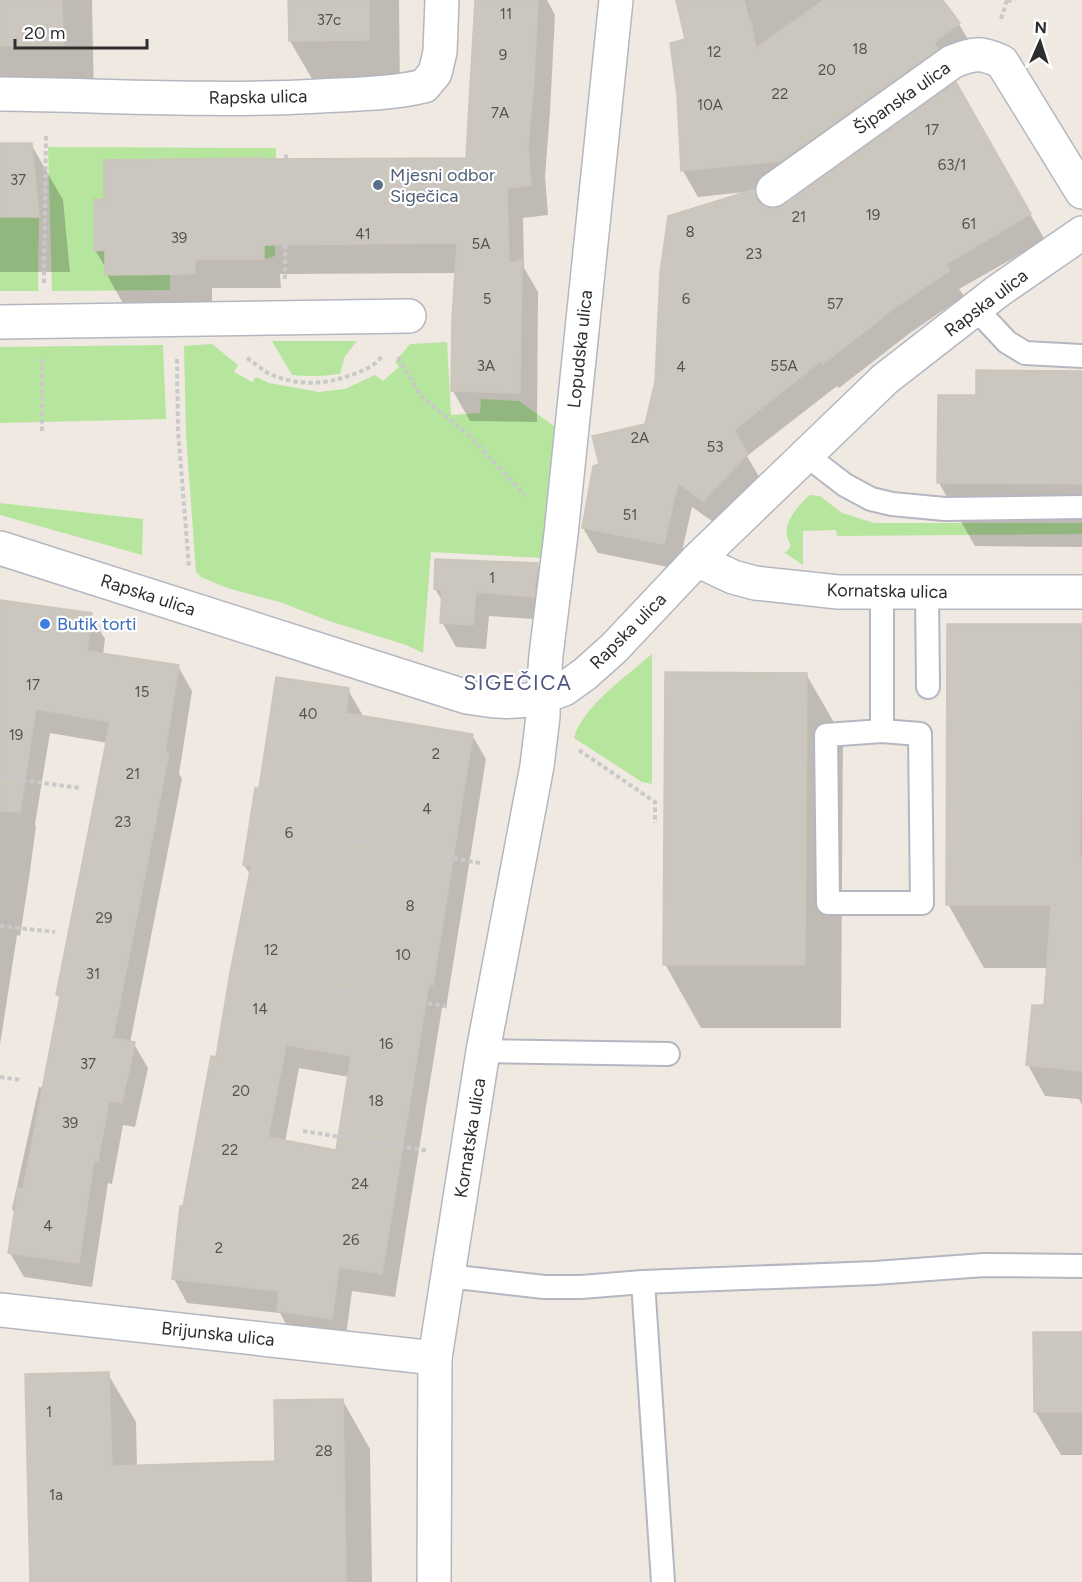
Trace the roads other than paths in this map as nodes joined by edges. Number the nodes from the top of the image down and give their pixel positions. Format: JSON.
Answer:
{"nodes":[{"id":1,"x":442,"y":0,"type":"edge"},
{"id":2,"x":616,"y":0,"type":"edge"},
{"id":3,"x":0,"y":94,"type":"edge"},
{"id":4,"x":773,"y":190,"type":"dead end"},
{"id":5,"x":1082,"y":192,"type":"edge"},
{"id":6,"x":1082,"y":233,"type":"edge"},
{"id":7,"x":976,"y":309,"type":"junction"},
{"id":8,"x":0,"y":322,"type":"edge"},
{"id":9,"x":395,"y":325,"type":"road end"},
{"id":10,"x":1082,"y":356,"type":"edge"},
{"id":11,"x":806,"y":454,"type":"junction"},
{"id":12,"x":1082,"y":507,"type":"edge"},
{"id":13,"x":0,"y":548,"type":"edge"},
{"id":14,"x":697,"y":560,"type":"junction"},
{"id":15,"x":882,"y":591,"type":"junction"},
{"id":16,"x":927,"y":592,"type":"junction"},
{"id":17,"x":1082,"y":592,"type":"edge"},
{"id":18,"x":928,"y":687,"type":"dead end"},
{"id":19,"x":543,"y":697,"type":"junction"},
{"id":20,"x":882,"y":731,"type":"junction"},
{"id":21,"x":483,"y":1051,"type":"junction"},
{"id":22,"x":668,"y":1054,"type":"dead end"},
{"id":23,"x":1082,"y":1266,"type":"edge"},
{"id":24,"x":448,"y":1276,"type":"junction"},
{"id":25,"x":644,"y":1282,"type":"junction"},
{"id":26,"x":0,"y":1310,"type":"edge"},
{"id":27,"x":435,"y":1358,"type":"junction"},
{"id":28,"x":434,"y":1582,"type":"edge"},
{"id":29,"x":663,"y":1582,"type":"edge"}],
"edges":[{"from":1,"to":3,"type":"street","name":"Rapska ulica"},
{"from":2,"to":19,"type":"street","name":"Lopudska ulica"},
{"from":4,"to":5,"type":"street","name":"Šipanska ulica"},
{"from":6,"to":7,"type":"street","name":"Rapska ulica"},
{"from":7,"to":10,"type":"lane"},
{"from":7,"to":11,"type":"street","name":"Rapska ulica"},
{"from":8,"to":9,"type":"street"},
{"from":11,"to":12,"type":"lane"},
{"from":11,"to":14,"type":"street","name":"Rapska ulica"},
{"from":13,"to":19,"type":"street","name":"Rapska ulica"},
{"from":14,"to":15,"type":"street","name":"Kornatska ulica"},
{"from":14,"to":19,"type":"street","name":"Rapska ulica"},
{"from":15,"to":16,"type":"street","name":"Kornatska ulica"},
{"from":15,"to":20,"type":"lane"},
{"from":16,"to":17,"type":"street","name":"Kornatska ulica"},
{"from":16,"to":18,"type":"lane"},
{"from":19,"to":21,"type":"street","name":"Kornatska ulica"},
{"from":20,"to":20,"type":"lane"},
{"from":21,"to":22,"type":"lane"},
{"from":21,"to":24,"type":"street","name":"Kornatska ulica"},
{"from":23,"to":25,"type":"lane"},
{"from":24,"to":25,"type":"lane"},
{"from":24,"to":27,"type":"street","name":"Kornatska ulica"},
{"from":25,"to":29,"type":"lane"},
{"from":26,"to":27,"type":"street","name":"Brijunska ulica"},
{"from":27,"to":28,"type":"street","name":"Kornatska ulica"}]}
